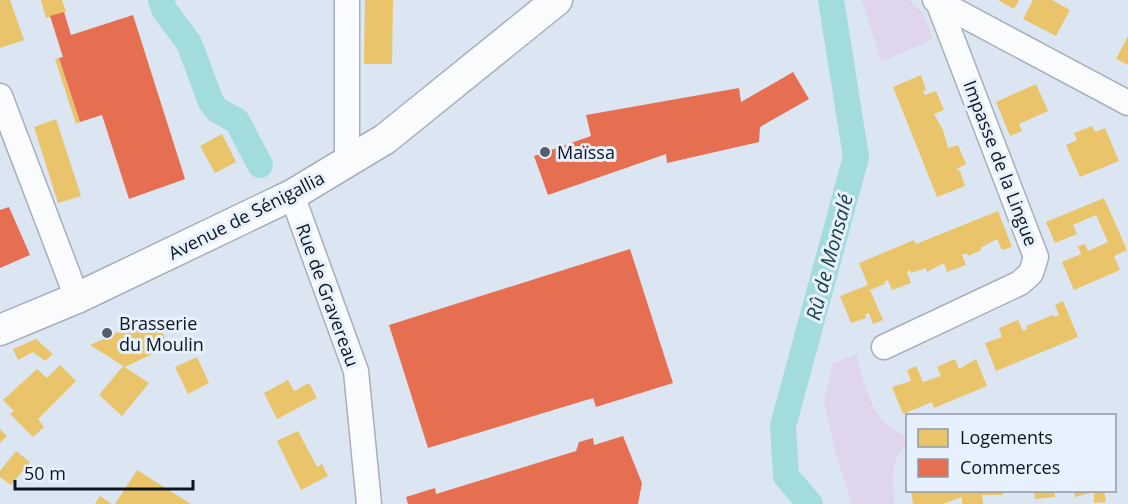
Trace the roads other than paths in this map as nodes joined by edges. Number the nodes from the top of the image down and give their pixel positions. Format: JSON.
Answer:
{"nodes":[{"id":1,"x":347,"y":0,"type":"edge"},
{"id":2,"x":557,"y":0,"type":"edge"},
{"id":3,"x":937,"y":1,"type":"edge"},
{"id":4,"x":0,"y":96,"type":"edge"},
{"id":5,"x":1128,"y":103,"type":"edge"},
{"id":6,"x":347,"y":157,"type":"junction"},
{"id":7,"x":292,"y":195,"type":"junction"},
{"id":8,"x":74,"y":291,"type":"junction"},
{"id":9,"x":0,"y":314,"type":"edge"},
{"id":10,"x":0,"y":330,"type":"edge"},
{"id":11,"x":884,"y":346,"type":"dead end"},
{"id":12,"x":369,"y":504,"type":"edge"}],
"edges":[{"from":1,"to":6,"type":"street"},
{"from":2,"to":6,"type":"main road"},
{"from":3,"to":5,"type":"street"},
{"from":3,"to":11,"type":"street","name":"Impasse de la Lingue"},
{"from":4,"to":8,"type":"street"},
{"from":6,"to":7,"type":"main road","name":"Avenue de Sénigallia"},
{"from":6,"to":8,"type":"main road"},
{"from":7,"to":8,"type":"main road","name":"Avenue de Sénigallia"},
{"from":7,"to":12,"type":"street","name":"Rue de Gravereau"},
{"from":8,"to":9,"type":"main road"},
{"from":8,"to":10,"type":"main road","name":"Avenue de Sénigallia"}]}
